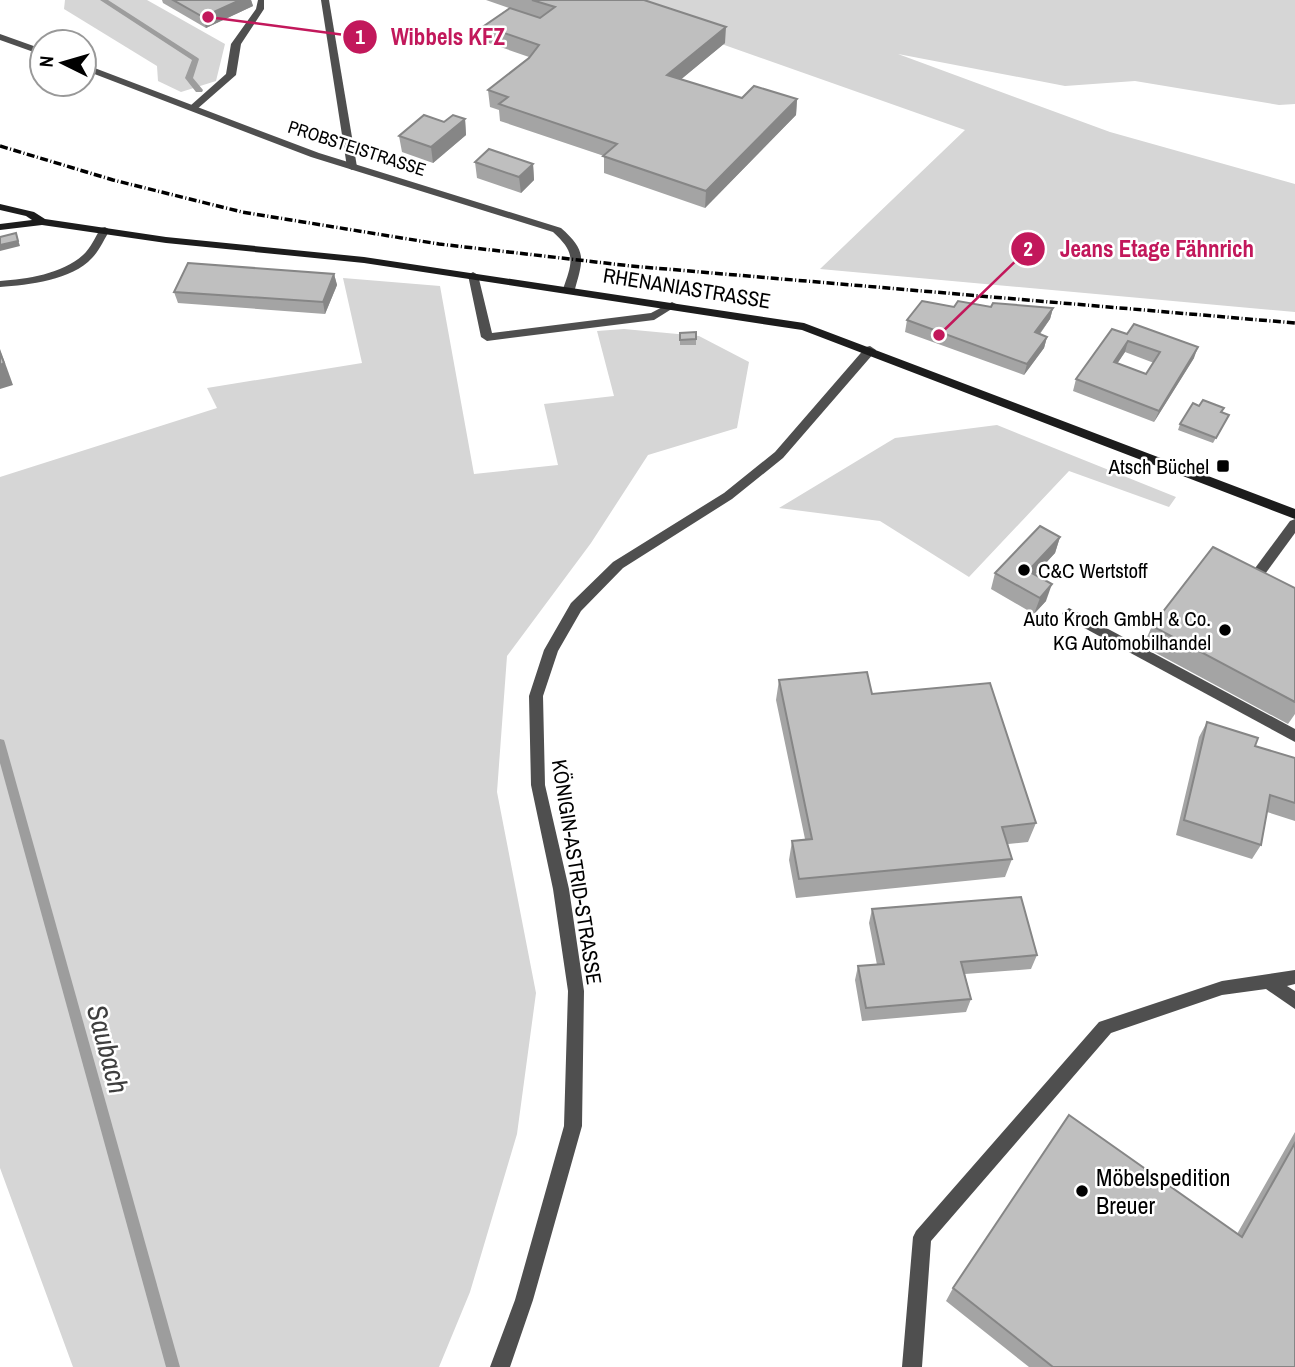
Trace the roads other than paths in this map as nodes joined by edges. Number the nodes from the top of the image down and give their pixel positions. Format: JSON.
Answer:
{"nodes":[{"id":1,"x":325,"y":0,"type":"edge"},
{"id":2,"x":261,"y":2,"type":"edge"},
{"id":3,"x":0,"y":37,"type":"edge"},
{"id":4,"x":28,"y":47,"type":"edge"},
{"id":5,"x":98,"y":72,"type":"edge"},
{"id":6,"x":193,"y":108,"type":"junction"},
{"id":7,"x":352,"y":167,"type":"junction"},
{"id":8,"x":0,"y":207,"type":"edge"},
{"id":9,"x":42,"y":222,"type":"junction"},
{"id":10,"x":0,"y":227,"type":"edge"},
{"id":11,"x":105,"y":230,"type":"junction"},
{"id":12,"x":473,"y":275,"type":"junction"},
{"id":13,"x":18,"y":283,"type":"junction"},
{"id":14,"x":0,"y":284,"type":"edge"},
{"id":15,"x":569,"y":289,"type":"junction"},
{"id":16,"x":0,"y":293,"type":"edge"},
{"id":17,"x":673,"y":304,"type":"junction"},
{"id":18,"x":870,"y":350,"type":"junction"},
{"id":19,"x":1295,"y":514,"type":"edge"},
{"id":20,"x":1295,"y":524,"type":"edge"},
{"id":21,"x":1255,"y":578,"type":"edge"},
{"id":22,"x":1069,"y":613,"type":"dead end"},
{"id":23,"x":1295,"y":736,"type":"edge"},
{"id":24,"x":1295,"y":977,"type":"edge"},
{"id":25,"x":1268,"y":981,"type":"junction"},
{"id":26,"x":1295,"y":1000,"type":"edge"},
{"id":27,"x":500,"y":1367,"type":"edge"},
{"id":28,"x":912,"y":1367,"type":"edge"}],
"edges":[{"from":1,"to":7,"type":"street"},
{"from":2,"to":6,"type":"street"},
{"from":3,"to":4,"type":"street"},
{"from":5,"to":6,"type":"street","name":"PROBSTEISTRASSE"},
{"from":6,"to":7,"type":"street","name":"PROBSTEISTRASSE"},
{"from":7,"to":15,"type":"street","name":"PROBSTEISTRASSE"},
{"from":8,"to":9,"type":"street"},
{"from":9,"to":10,"type":"street"},
{"from":9,"to":11,"type":"street","name":"RHENANIASTRASSE"},
{"from":11,"to":12,"type":"street","name":"RHENANIASTRASSE"},
{"from":11,"to":13,"type":"street"},
{"from":12,"to":15,"type":"street","name":"RHENANIASTRASSE"},
{"from":12,"to":17,"type":"street"},
{"from":13,"to":14,"type":"street"},
{"from":13,"to":16,"type":"street"},
{"from":15,"to":17,"type":"street","name":"RHENANIASTRASSE"},
{"from":17,"to":18,"type":"street","name":"RHENANIASTRASSE"},
{"from":18,"to":19,"type":"street","name":"RHENANIASTRASSE"},
{"from":18,"to":27,"type":"street","name":"KÖNIGIN-ASTRID-STRASSE"},
{"from":20,"to":21,"type":"street"},
{"from":22,"to":23,"type":"street"},
{"from":24,"to":25,"type":"street"},
{"from":25,"to":26,"type":"street"},
{"from":25,"to":28,"type":"street"}]}
